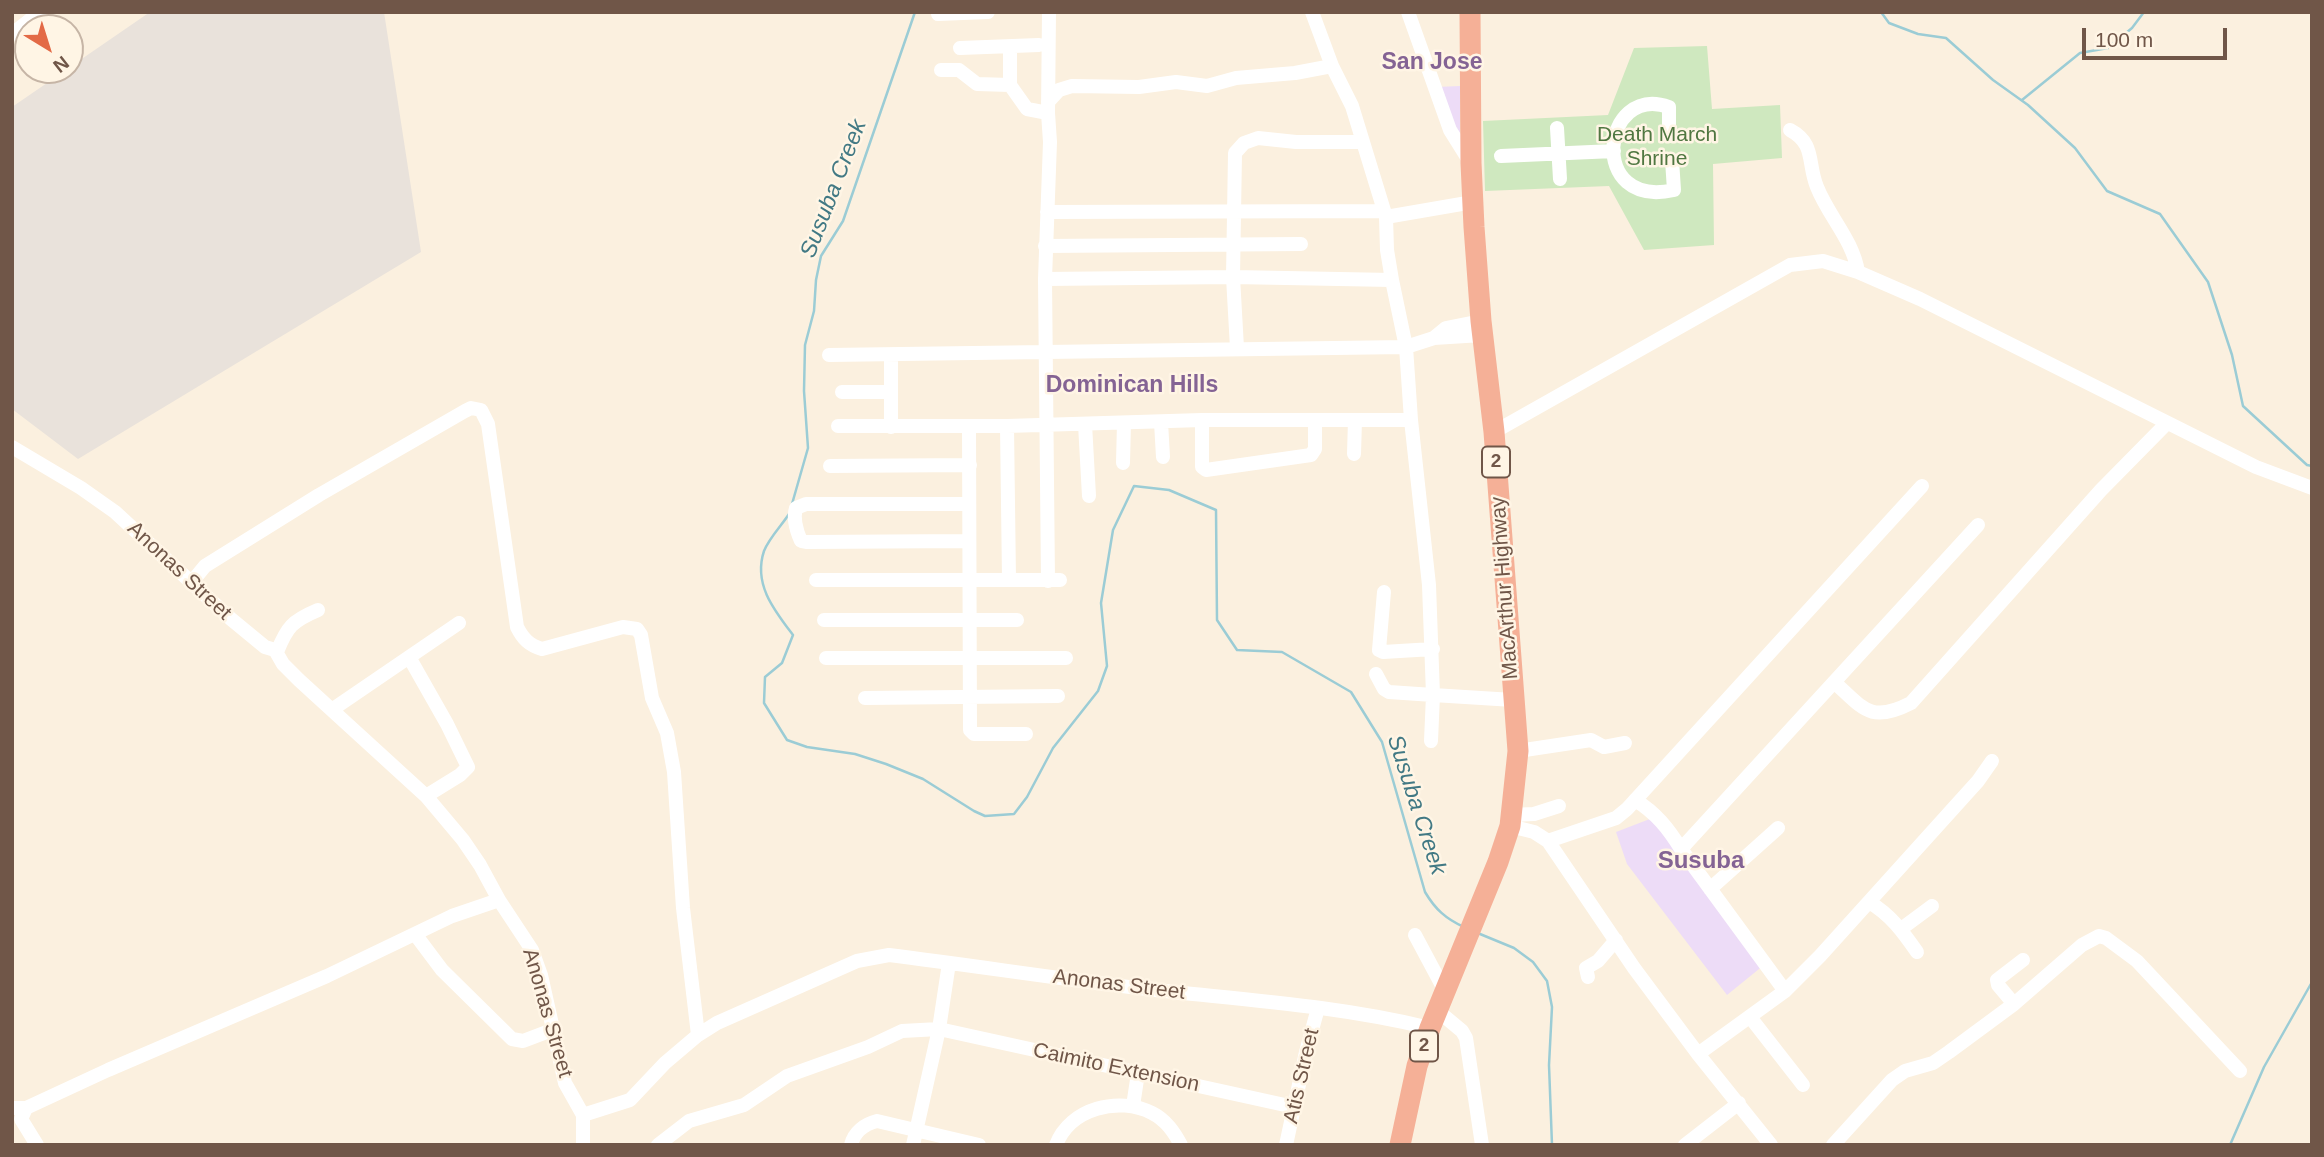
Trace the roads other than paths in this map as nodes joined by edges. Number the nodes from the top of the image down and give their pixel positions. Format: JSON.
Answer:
{"nodes":[{"id":1,"x":40,"y":12,"type":"edge"},
{"id":2,"x":988,"y":12,"type":"edge"},
{"id":3,"x":1049,"y":12,"type":"edge"},
{"id":4,"x":1312,"y":12,"type":"edge"},
{"id":5,"x":1408,"y":12,"type":"edge"},
{"id":6,"x":1470,"y":12,"type":"edge"},
{"id":7,"x":938,"y":13,"type":"edge"},
{"id":8,"x":12,"y":34,"type":"edge"},
{"id":9,"x":1039,"y":45,"type":"dead end"},
{"id":10,"x":1010,"y":47,"type":"junction"},
{"id":11,"x":960,"y":48,"type":"dead end"},
{"id":12,"x":1332,"y":66,"type":"junction"},
{"id":13,"x":942,"y":70,"type":"dead end"},
{"id":14,"x":1010,"y":85,"type":"junction"},
{"id":15,"x":1048,"y":107,"type":"junction"},
{"id":16,"x":1558,"y":128,"type":"dead end"},
{"id":17,"x":1790,"y":130,"type":"dead end"},
{"id":18,"x":1669,"y":136,"type":"dead end"},
{"id":19,"x":1363,"y":142,"type":"junction"},
{"id":20,"x":1614,"y":151,"type":"junction"},
{"id":21,"x":1559,"y":153,"type":"junction"},
{"id":22,"x":1501,"y":156,"type":"dead end"},
{"id":23,"x":1672,"y":160,"type":"dead end"},
{"id":24,"x":1471,"y":163,"type":"junction"},
{"id":25,"x":1560,"y":179,"type":"dead end"},
{"id":26,"x":1473,"y":202,"type":"junction"},
{"id":27,"x":1234,"y":210,"type":"junction"},
{"id":28,"x":1047,"y":212,"type":"junction"},
{"id":29,"x":1385,"y":214,"type":"junction"},
{"id":30,"x":1234,"y":244,"type":"junction"},
{"id":31,"x":1301,"y":244,"type":"dead end"},
{"id":32,"x":1045,"y":246,"type":"junction"},
{"id":33,"x":1858,"y":272,"type":"junction"},
{"id":34,"x":1233,"y":277,"type":"junction"},
{"id":35,"x":1045,"y":279,"type":"junction"},
{"id":36,"x":1392,"y":280,"type":"junction"},
{"id":37,"x":1481,"y":328,"type":"junction"},
{"id":38,"x":1406,"y":347,"type":"junction"},
{"id":39,"x":1237,"y":348,"type":"junction"},
{"id":40,"x":1046,"y":352,"type":"junction"},
{"id":41,"x":829,"y":355,"type":"dead end"},
{"id":42,"x":891,"y":355,"type":"junction"},
{"id":43,"x":842,"y":391,"type":"dead end"},
{"id":44,"x":891,"y":392,"type":"junction"},
{"id":45,"x":1202,"y":420,"type":"junction"},
{"id":46,"x":1315,"y":420,"type":"junction"},
{"id":47,"x":1354,"y":420,"type":"junction"},
{"id":48,"x":1411,"y":420,"type":"junction"},
{"id":49,"x":1161,"y":422,"type":"junction"},
{"id":50,"x":1124,"y":423,"type":"junction"},
{"id":51,"x":2167,"y":423,"type":"junction"},
{"id":52,"x":1048,"y":424,"type":"junction"},
{"id":53,"x":1085,"y":424,"type":"junction"},
{"id":54,"x":838,"y":426,"type":"dead end"},
{"id":55,"x":969,"y":426,"type":"junction"},
{"id":56,"x":1007,"y":426,"type":"junction"},
{"id":57,"x":891,"y":427,"type":"junction"},
{"id":58,"x":1494,"y":432,"type":"junction"},
{"id":59,"x":12,"y":447,"type":"edge"},
{"id":60,"x":1354,"y":454,"type":"dead end"},
{"id":61,"x":1163,"y":457,"type":"dead end"},
{"id":62,"x":1123,"y":463,"type":"dead end"},
{"id":63,"x":970,"y":465,"type":"junction"},
{"id":64,"x":830,"y":466,"type":"dead end"},
{"id":65,"x":1922,"y":486,"type":"dead end"},
{"id":66,"x":2312,"y":488,"type":"edge"},
{"id":67,"x":1089,"y":496,"type":"dead end"},
{"id":68,"x":969,"y":504,"type":"junction"},
{"id":69,"x":1978,"y":524,"type":"dead end"},
{"id":70,"x":969,"y":541,"type":"junction"},
{"id":71,"x":816,"y":580,"type":"dead end"},
{"id":72,"x":1009,"y":580,"type":"junction"},
{"id":73,"x":968,"y":582,"type":"junction"},
{"id":74,"x":191,"y":583,"type":"junction"},
{"id":75,"x":1384,"y":592,"type":"dead end"},
{"id":76,"x":318,"y":610,"type":"dead end"},
{"id":77,"x":824,"y":620,"type":"dead end"},
{"id":78,"x":969,"y":620,"type":"junction"},
{"id":79,"x":1017,"y":620,"type":"dead end"},
{"id":80,"x":459,"y":623,"type":"dead end"},
{"id":81,"x":1433,"y":649,"type":"junction"},
{"id":82,"x":277,"y":652,"type":"junction"},
{"id":83,"x":409,"y":657,"type":"junction"},
{"id":84,"x":826,"y":658,"type":"dead end"},
{"id":85,"x":1066,"y":658,"type":"dead end"},
{"id":86,"x":971,"y":659,"type":"junction"},
{"id":87,"x":1376,"y":674,"type":"dead end"},
{"id":88,"x":1834,"y":682,"type":"junction"},
{"id":89,"x":1433,"y":695,"type":"junction"},
{"id":90,"x":1058,"y":696,"type":"dead end"},
{"id":91,"x":971,"y":697,"type":"junction"},
{"id":92,"x":865,"y":698,"type":"dead end"},
{"id":93,"x":1513,"y":700,"type":"junction"},
{"id":94,"x":333,"y":709,"type":"junction"},
{"id":95,"x":1026,"y":734,"type":"dead end"},
{"id":96,"x":1431,"y":741,"type":"dead end"},
{"id":97,"x":1625,"y":743,"type":"dead end"},
{"id":98,"x":1518,"y":751,"type":"junction"},
{"id":99,"x":1992,"y":761,"type":"dead end"},
{"id":100,"x":426,"y":796,"type":"junction"},
{"id":101,"x":1635,"y":800,"type":"junction"},
{"id":102,"x":1559,"y":806,"type":"dead end"},
{"id":103,"x":1510,"y":820,"type":"junction"},
{"id":104,"x":1778,"y":828,"type":"dead end"},
{"id":105,"x":1548,"y":841,"type":"junction"},
{"id":106,"x":1681,"y":849,"type":"junction"},
{"id":107,"x":1710,"y":889,"type":"junction"},
{"id":108,"x":499,"y":900,"type":"junction"},
{"id":109,"x":1869,"y":902,"type":"junction"},
{"id":110,"x":1932,"y":906,"type":"dead end"},
{"id":111,"x":1901,"y":929,"type":"junction"},
{"id":112,"x":415,"y":934,"type":"junction"},
{"id":113,"x":1415,"y":935,"type":"dead end"},
{"id":114,"x":1615,"y":940,"type":"junction"},
{"id":115,"x":1917,"y":952,"type":"dead end"},
{"id":116,"x":2023,"y":960,"type":"dead end"},
{"id":117,"x":949,"y":963,"type":"junction"},
{"id":118,"x":1588,"y":977,"type":"dead end"},
{"id":119,"x":1785,"y":990,"type":"junction"},
{"id":120,"x":2014,"y":1004,"type":"junction"},
{"id":121,"x":1318,"y":1008,"type":"junction"},
{"id":122,"x":1438,"y":1011,"type":"junction"},
{"id":123,"x":1749,"y":1017,"type":"junction"},
{"id":124,"x":939,"y":1029,"type":"junction"},
{"id":125,"x":552,"y":1030,"type":"junction"},
{"id":126,"x":698,"y":1035,"type":"junction"},
{"id":127,"x":1699,"y":1054,"type":"junction"},
{"id":128,"x":2240,"y":1071,"type":"dead end"},
{"id":129,"x":1138,"y":1073,"type":"junction"},
{"id":130,"x":1803,"y":1085,"type":"dead end"},
{"id":131,"x":1739,"y":1102,"type":"junction"},
{"id":132,"x":1133,"y":1106,"type":"junction"},
{"id":133,"x":1294,"y":1107,"type":"junction"},
{"id":134,"x":19,"y":1108,"type":"edge"},
{"id":135,"x":583,"y":1115,"type":"junction"},
{"id":136,"x":915,"y":1138,"type":"edge"},
{"id":137,"x":37,"y":1145,"type":"edge"},
{"id":138,"x":583,"y":1145,"type":"edge"},
{"id":139,"x":658,"y":1145,"type":"edge"},
{"id":140,"x":851,"y":1145,"type":"edge"},
{"id":141,"x":979,"y":1145,"type":"edge"},
{"id":142,"x":1056,"y":1145,"type":"edge"},
{"id":143,"x":1181,"y":1145,"type":"edge"},
{"id":144,"x":1286,"y":1145,"type":"edge"},
{"id":145,"x":1400,"y":1145,"type":"edge"},
{"id":146,"x":1482,"y":1145,"type":"edge"},
{"id":147,"x":1685,"y":1145,"type":"edge"},
{"id":148,"x":1772,"y":1145,"type":"edge"},
{"id":149,"x":1833,"y":1145,"type":"edge"}],
"edges":[{"from":1,"to":8,"type":"street"},
{"from":2,"to":7,"type":"street"},
{"from":3,"to":15,"type":"street"},
{"from":4,"to":12,"type":"street"},
{"from":5,"to":24,"type":"street"},
{"from":6,"to":24,"type":"highway","name":"MacArthur Highway","number":"2"},
{"from":9,"to":10,"type":"street"},
{"from":10,"to":11,"type":"street"},
{"from":10,"to":14,"type":"street"},
{"from":12,"to":15,"type":"street"},
{"from":12,"to":19,"type":"street"},
{"from":13,"to":14,"type":"street"},
{"from":14,"to":15,"type":"street"},
{"from":15,"to":28,"type":"street"},
{"from":16,"to":21,"type":"street"},
{"from":17,"to":33,"type":"street"},
{"from":18,"to":20,"type":"street"},
{"from":19,"to":27,"type":"street"},
{"from":19,"to":29,"type":"street"},
{"from":20,"to":21,"type":"street"},
{"from":20,"to":23,"type":"street"},
{"from":21,"to":22,"type":"street"},
{"from":21,"to":25,"type":"street"},
{"from":24,"to":26,"type":"highway","name":"MacArthur Highway","number":"2"},
{"from":26,"to":29,"type":"street"},
{"from":26,"to":37,"type":"highway","name":"MacArthur Highway","number":"2"},
{"from":27,"to":28,"type":"street"},
{"from":27,"to":29,"type":"street"},
{"from":27,"to":30,"type":"street"},
{"from":28,"to":32,"type":"street"},
{"from":29,"to":36,"type":"street"},
{"from":30,"to":31,"type":"street"},
{"from":30,"to":32,"type":"street"},
{"from":30,"to":34,"type":"street"},
{"from":32,"to":35,"type":"street"},
{"from":33,"to":51,"type":"street"},
{"from":33,"to":58,"type":"street"},
{"from":34,"to":35,"type":"street"},
{"from":34,"to":36,"type":"street"},
{"from":34,"to":39,"type":"street"},
{"from":35,"to":40,"type":"street"},
{"from":36,"to":38,"type":"street"},
{"from":37,"to":38,"type":"street"},
{"from":37,"to":58,"type":"highway","name":"MacArthur Highway","number":"2"},
{"from":38,"to":39,"type":"street"},
{"from":38,"to":48,"type":"street"},
{"from":39,"to":40,"type":"street"},
{"from":40,"to":42,"type":"street"},
{"from":40,"to":52,"type":"street"},
{"from":41,"to":42,"type":"street"},
{"from":42,"to":44,"type":"street"},
{"from":43,"to":44,"type":"street"},
{"from":44,"to":57,"type":"street"},
{"from":45,"to":46,"type":"street"},
{"from":45,"to":46,"type":"street"},
{"from":45,"to":49,"type":"street"},
{"from":46,"to":47,"type":"street"},
{"from":47,"to":48,"type":"street"},
{"from":47,"to":60,"type":"street"},
{"from":48,"to":81,"type":"street"},
{"from":49,"to":50,"type":"street"},
{"from":49,"to":61,"type":"street"},
{"from":50,"to":53,"type":"street"},
{"from":50,"to":62,"type":"street"},
{"from":51,"to":66,"type":"street"},
{"from":51,"to":88,"type":"street"},
{"from":52,"to":53,"type":"street"},
{"from":52,"to":56,"type":"street"},
{"from":52,"to":72,"type":"street"},
{"from":53,"to":67,"type":"street"},
{"from":54,"to":57,"type":"street"},
{"from":55,"to":56,"type":"street"},
{"from":55,"to":57,"type":"street"},
{"from":55,"to":63,"type":"street"},
{"from":56,"to":72,"type":"street"},
{"from":58,"to":93,"type":"highway","name":"MacArthur Highway","number":"2"},
{"from":59,"to":74,"type":"street","name":"Anonas Street"},
{"from":63,"to":64,"type":"street"},
{"from":63,"to":68,"type":"street"},
{"from":65,"to":101,"type":"street"},
{"from":68,"to":70,"type":"street"},
{"from":68,"to":70,"type":"street"},
{"from":69,"to":88,"type":"street"},
{"from":70,"to":73,"type":"street"},
{"from":71,"to":73,"type":"street"},
{"from":72,"to":73,"type":"street"},
{"from":73,"to":78,"type":"street"},
{"from":74,"to":82,"type":"street","name":"Anonas Street"},
{"from":74,"to":126,"type":"street"},
{"from":75,"to":81,"type":"street"},
{"from":76,"to":82,"type":"street"},
{"from":77,"to":78,"type":"street"},
{"from":78,"to":79,"type":"street"},
{"from":78,"to":86,"type":"street"},
{"from":80,"to":83,"type":"street"},
{"from":81,"to":89,"type":"street"},
{"from":82,"to":94,"type":"street","name":"Anonas Street"},
{"from":83,"to":94,"type":"street"},
{"from":83,"to":100,"type":"street"},
{"from":84,"to":86,"type":"street"},
{"from":85,"to":86,"type":"street"},
{"from":86,"to":91,"type":"street"},
{"from":87,"to":89,"type":"street"},
{"from":88,"to":106,"type":"street"},
{"from":89,"to":93,"type":"street"},
{"from":89,"to":96,"type":"street"},
{"from":90,"to":91,"type":"street"},
{"from":91,"to":92,"type":"street"},
{"from":91,"to":95,"type":"street"},
{"from":93,"to":98,"type":"highway","name":"MacArthur Highway","number":"2"},
{"from":94,"to":100,"type":"street","name":"Anonas Street"},
{"from":97,"to":98,"type":"street"},
{"from":98,"to":103,"type":"highway","name":"MacArthur Highway","number":"2"},
{"from":99,"to":109,"type":"street"},
{"from":100,"to":108,"type":"street","name":"Anonas Street"},
{"from":101,"to":105,"type":"street"},
{"from":101,"to":106,"type":"street"},
{"from":102,"to":103,"type":"street"},
{"from":103,"to":105,"type":"street"},
{"from":103,"to":122,"type":"highway","name":"MacArthur Highway","number":"2"},
{"from":104,"to":107,"type":"street"},
{"from":105,"to":114,"type":"street"},
{"from":106,"to":107,"type":"street"},
{"from":107,"to":119,"type":"street"},
{"from":108,"to":112,"type":"street"},
{"from":108,"to":125,"type":"street","name":"Anonas Street"},
{"from":109,"to":111,"type":"street"},
{"from":109,"to":119,"type":"street"},
{"from":110,"to":111,"type":"street"},
{"from":111,"to":115,"type":"street"},
{"from":112,"to":125,"type":"street"},
{"from":112,"to":134,"type":"street"},
{"from":113,"to":122,"type":"street"},
{"from":114,"to":118,"type":"street"},
{"from":114,"to":127,"type":"street"},
{"from":116,"to":120,"type":"street"},
{"from":117,"to":121,"type":"street","name":"Anonas Street"},
{"from":117,"to":124,"type":"street"},
{"from":117,"to":126,"type":"street","name":"Anonas Street"},
{"from":119,"to":123,"type":"street"},
{"from":120,"to":128,"type":"street"},
{"from":120,"to":149,"type":"street"},
{"from":121,"to":122,"type":"street","name":"Anonas Street"},
{"from":121,"to":133,"type":"street","name":"Atis Street"},
{"from":122,"to":145,"type":"highway","name":"MacArthur Highway","number":"2"},
{"from":122,"to":146,"type":"street"},
{"from":123,"to":127,"type":"street"},
{"from":123,"to":130,"type":"street"},
{"from":124,"to":129,"type":"street","name":"Caimito Extension"},
{"from":124,"to":136,"type":"street"},
{"from":124,"to":139,"type":"street","name":"Caimito Extension"},
{"from":125,"to":135,"type":"street","name":"Anonas Street"},
{"from":126,"to":135,"type":"street","name":"Anonas Street"},
{"from":127,"to":131,"type":"street"},
{"from":129,"to":132,"type":"street"},
{"from":129,"to":133,"type":"street","name":"Caimito Extension"},
{"from":131,"to":147,"type":"street"},
{"from":131,"to":148,"type":"street"},
{"from":132,"to":142,"type":"street"},
{"from":132,"to":143,"type":"street"},
{"from":133,"to":144,"type":"street","name":"Atis Street"},
{"from":134,"to":137,"type":"street"},
{"from":135,"to":138,"type":"street"},
{"from":136,"to":140,"type":"street"},
{"from":136,"to":141,"type":"street"}]}
